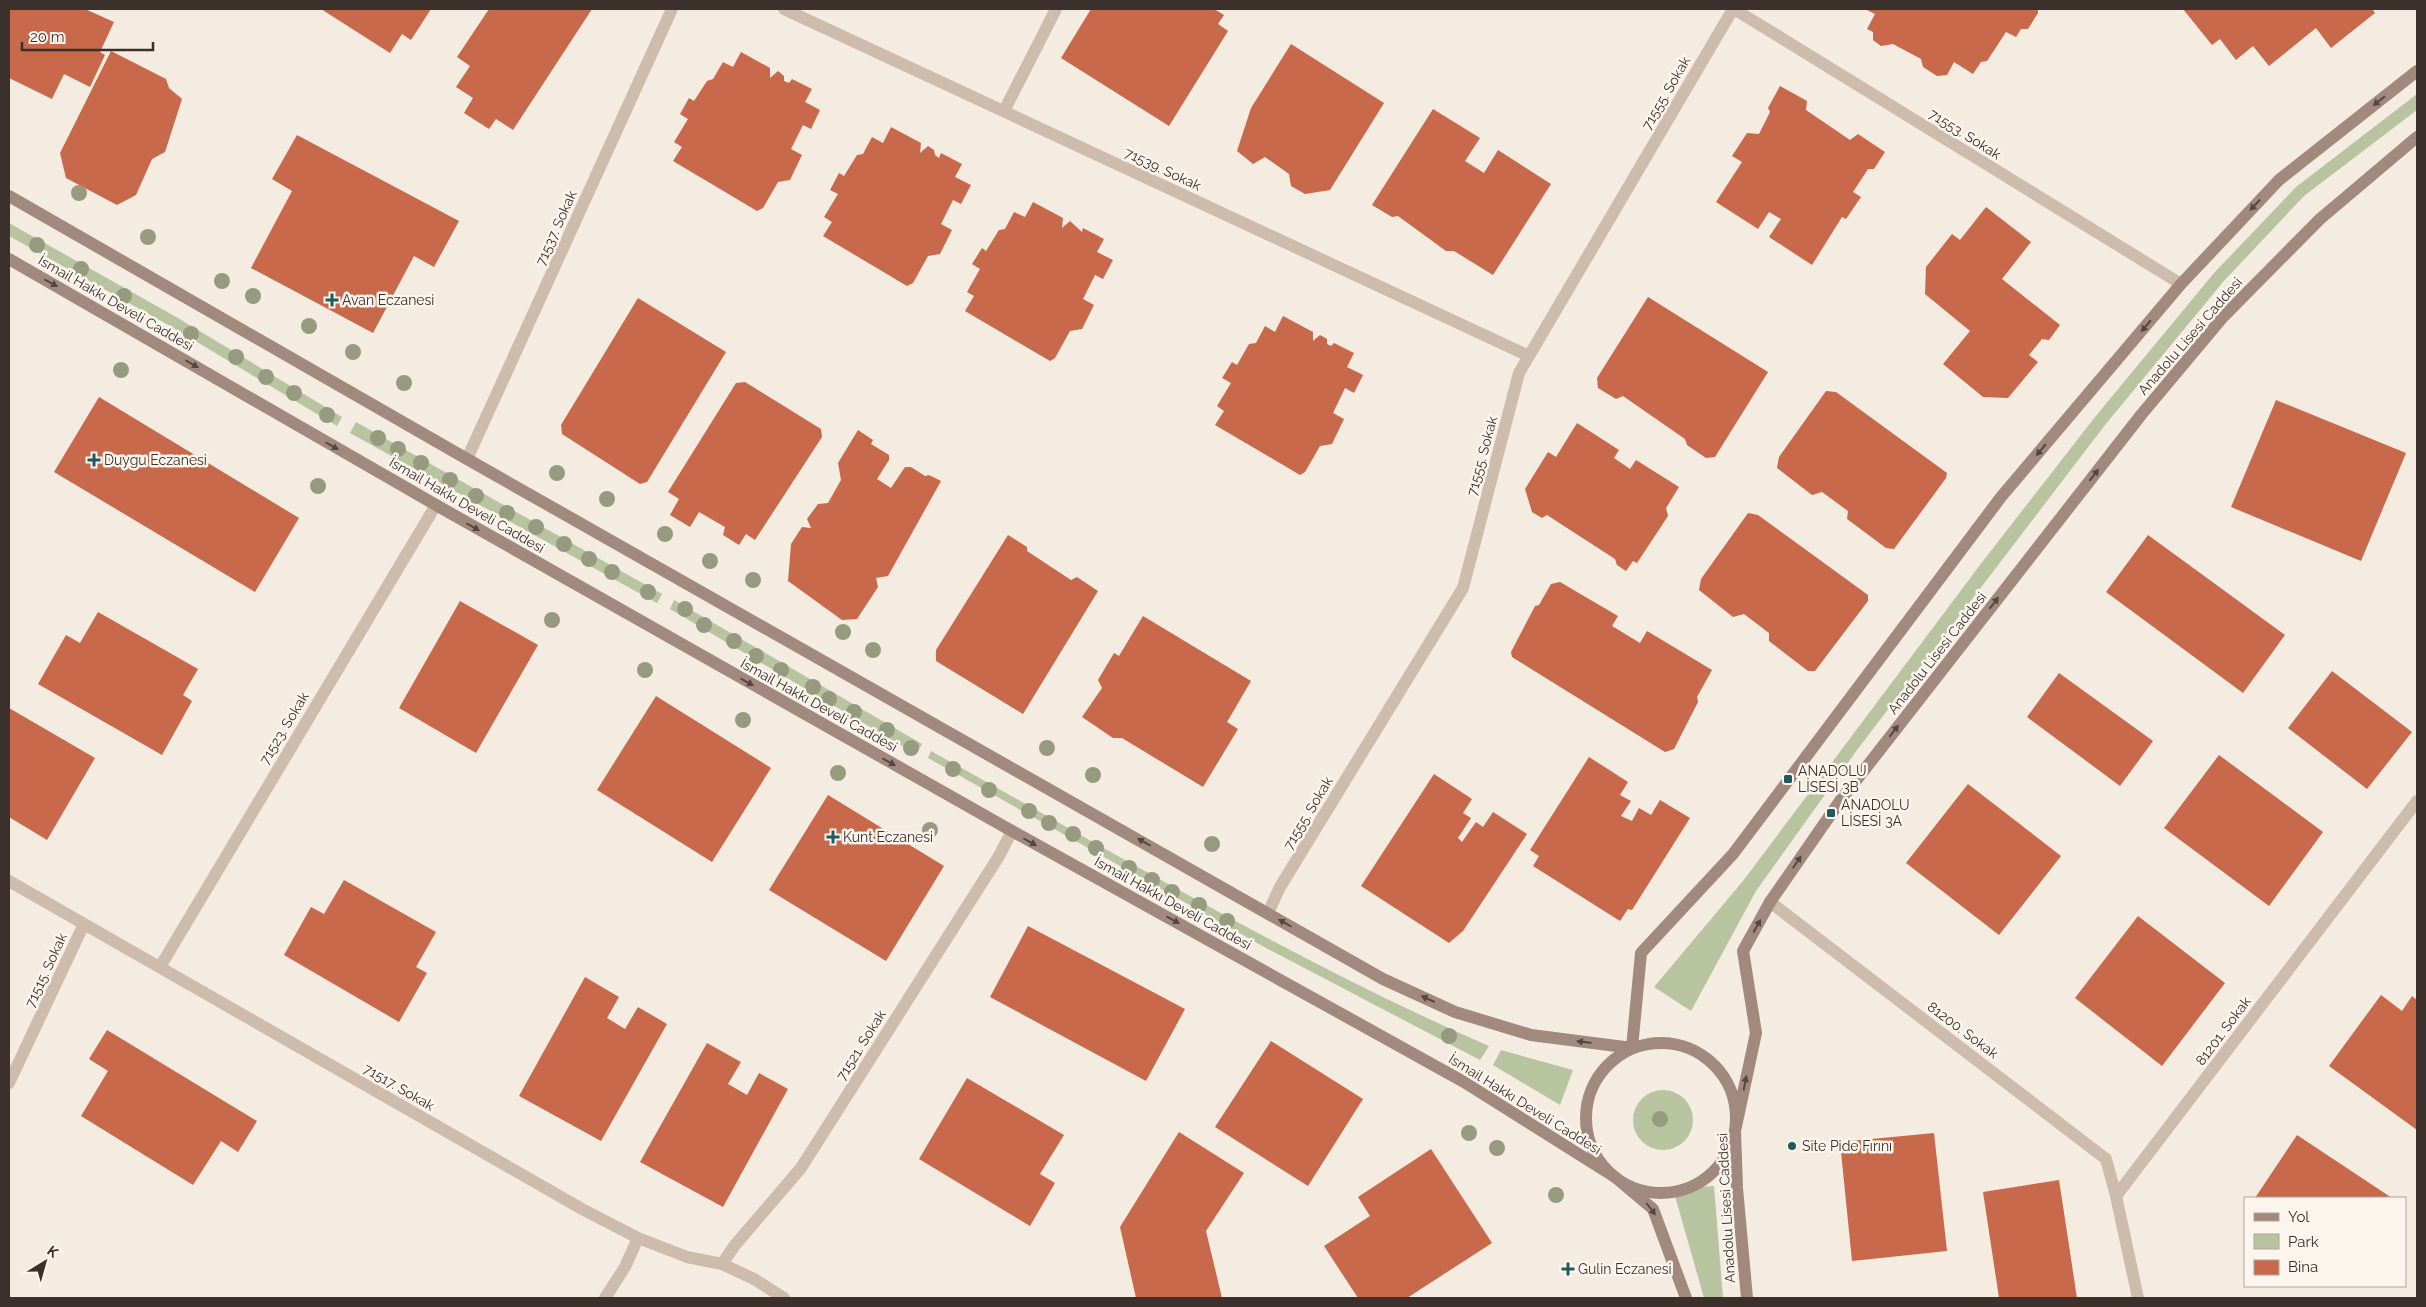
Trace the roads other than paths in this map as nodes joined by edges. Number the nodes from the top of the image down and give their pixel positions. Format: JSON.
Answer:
{"nodes":[{"id":1,"x":672,"y":9,"type":"edge"},
{"id":2,"x":784,"y":9,"type":"edge"},
{"id":3,"x":1056,"y":9,"type":"edge"},
{"id":4,"x":1733,"y":9,"type":"edge"},
{"id":5,"x":2417,"y":71,"type":"edge"},
{"id":6,"x":1004,"y":111,"type":"junction"},
{"id":7,"x":2417,"y":136,"type":"edge"},
{"id":8,"x":9,"y":196,"type":"edge"},
{"id":9,"x":9,"y":259,"type":"edge"},
{"id":10,"x":2181,"y":284,"type":"junction"},
{"id":11,"x":1529,"y":356,"type":"junction"},
{"id":12,"x":467,"y":459,"type":"junction"},
{"id":13,"x":436,"y":505,"type":"junction"},
{"id":14,"x":2417,"y":801,"type":"edge"},
{"id":15,"x":1012,"y":831,"type":"junction"},
{"id":16,"x":9,"y":881,"type":"edge"},
{"id":17,"x":1770,"y":902,"type":"junction"},
{"id":18,"x":1268,"y":913,"type":"junction"},
{"id":19,"x":84,"y":924,"type":"junction"},
{"id":20,"x":160,"y":967,"type":"junction"},
{"id":21,"x":1632,"y":1048,"type":"junction"},
{"id":22,"x":9,"y":1083,"type":"edge"},
{"id":23,"x":1735,"y":1131,"type":"junction"},
{"id":24,"x":1615,"y":1177,"type":"junction"},
{"id":25,"x":2116,"y":1196,"type":"junction"},
{"id":26,"x":638,"y":1238,"type":"junction"},
{"id":27,"x":722,"y":1264,"type":"junction"},
{"id":28,"x":605,"y":1298,"type":"edge"},
{"id":29,"x":784,"y":1298,"type":"edge"},
{"id":30,"x":1686,"y":1298,"type":"edge"},
{"id":31,"x":1747,"y":1298,"type":"edge"},
{"id":32,"x":2138,"y":1298,"type":"edge"}],
"edges":[{"from":1,"to":12,"type":"street","name":"71537. Sokak"},
{"from":2,"to":6,"type":"street","name":"71539. Sokak"},
{"from":3,"to":6,"type":"street"},
{"from":4,"to":10,"type":"street","name":"71553. Sokak"},
{"from":4,"to":11,"type":"street","name":"71555. Sokak"},
{"from":5,"to":10,"type":"street","one_way":true},
{"from":6,"to":11,"type":"street","name":"71539. Sokak"},
{"from":17,"to":7,"type":"street","name":"Anadolu Lisesi Caddesi","one_way":true},
{"from":8,"to":12,"type":"street"},
{"from":9,"to":13,"type":"street","name":"İsmail Hakkı Develi Caddesi","one_way":true},
{"from":10,"to":21,"type":"street","one_way":true},
{"from":11,"to":18,"type":"street","name":"71555. Sokak"},
{"from":18,"to":12,"type":"street","one_way":true},
{"from":13,"to":15,"type":"street","name":"İsmail Hakkı Develi Caddesi","one_way":true},
{"from":13,"to":20,"type":"street","name":"71523. Sokak"},
{"from":14,"to":25,"type":"street","name":"81201. Sokak"},
{"from":15,"to":24,"type":"street","name":"İsmail Hakkı Develi Caddesi","one_way":true},
{"from":15,"to":27,"type":"street","name":"71521. Sokak"},
{"from":16,"to":19,"type":"street","name":"71517. Sokak"},
{"from":23,"to":17,"type":"street","name":"Anadolu Lisesi Caddesi","one_way":true},
{"from":17,"to":25,"type":"street","name":"81200. Sokak"},
{"from":21,"to":18,"type":"street","one_way":true},
{"from":19,"to":20,"type":"street","name":"71517. Sokak"},
{"from":19,"to":22,"type":"street","name":"71515. Sokak"},
{"from":20,"to":26,"type":"street","name":"71517. Sokak"},
{"from":21,"to":23,"type":"street"},
{"from":21,"to":24,"type":"street"},
{"from":23,"to":24,"type":"street"},
{"from":23,"to":31,"type":"street","name":"Anadolu Lisesi Caddesi"},
{"from":24,"to":30,"type":"street","one_way":true},
{"from":25,"to":32,"type":"street"},
{"from":26,"to":27,"type":"street","name":"71517. Sokak"},
{"from":26,"to":28,"type":"street"},
{"from":27,"to":29,"type":"street","name":"71517. Sokak"}]}
